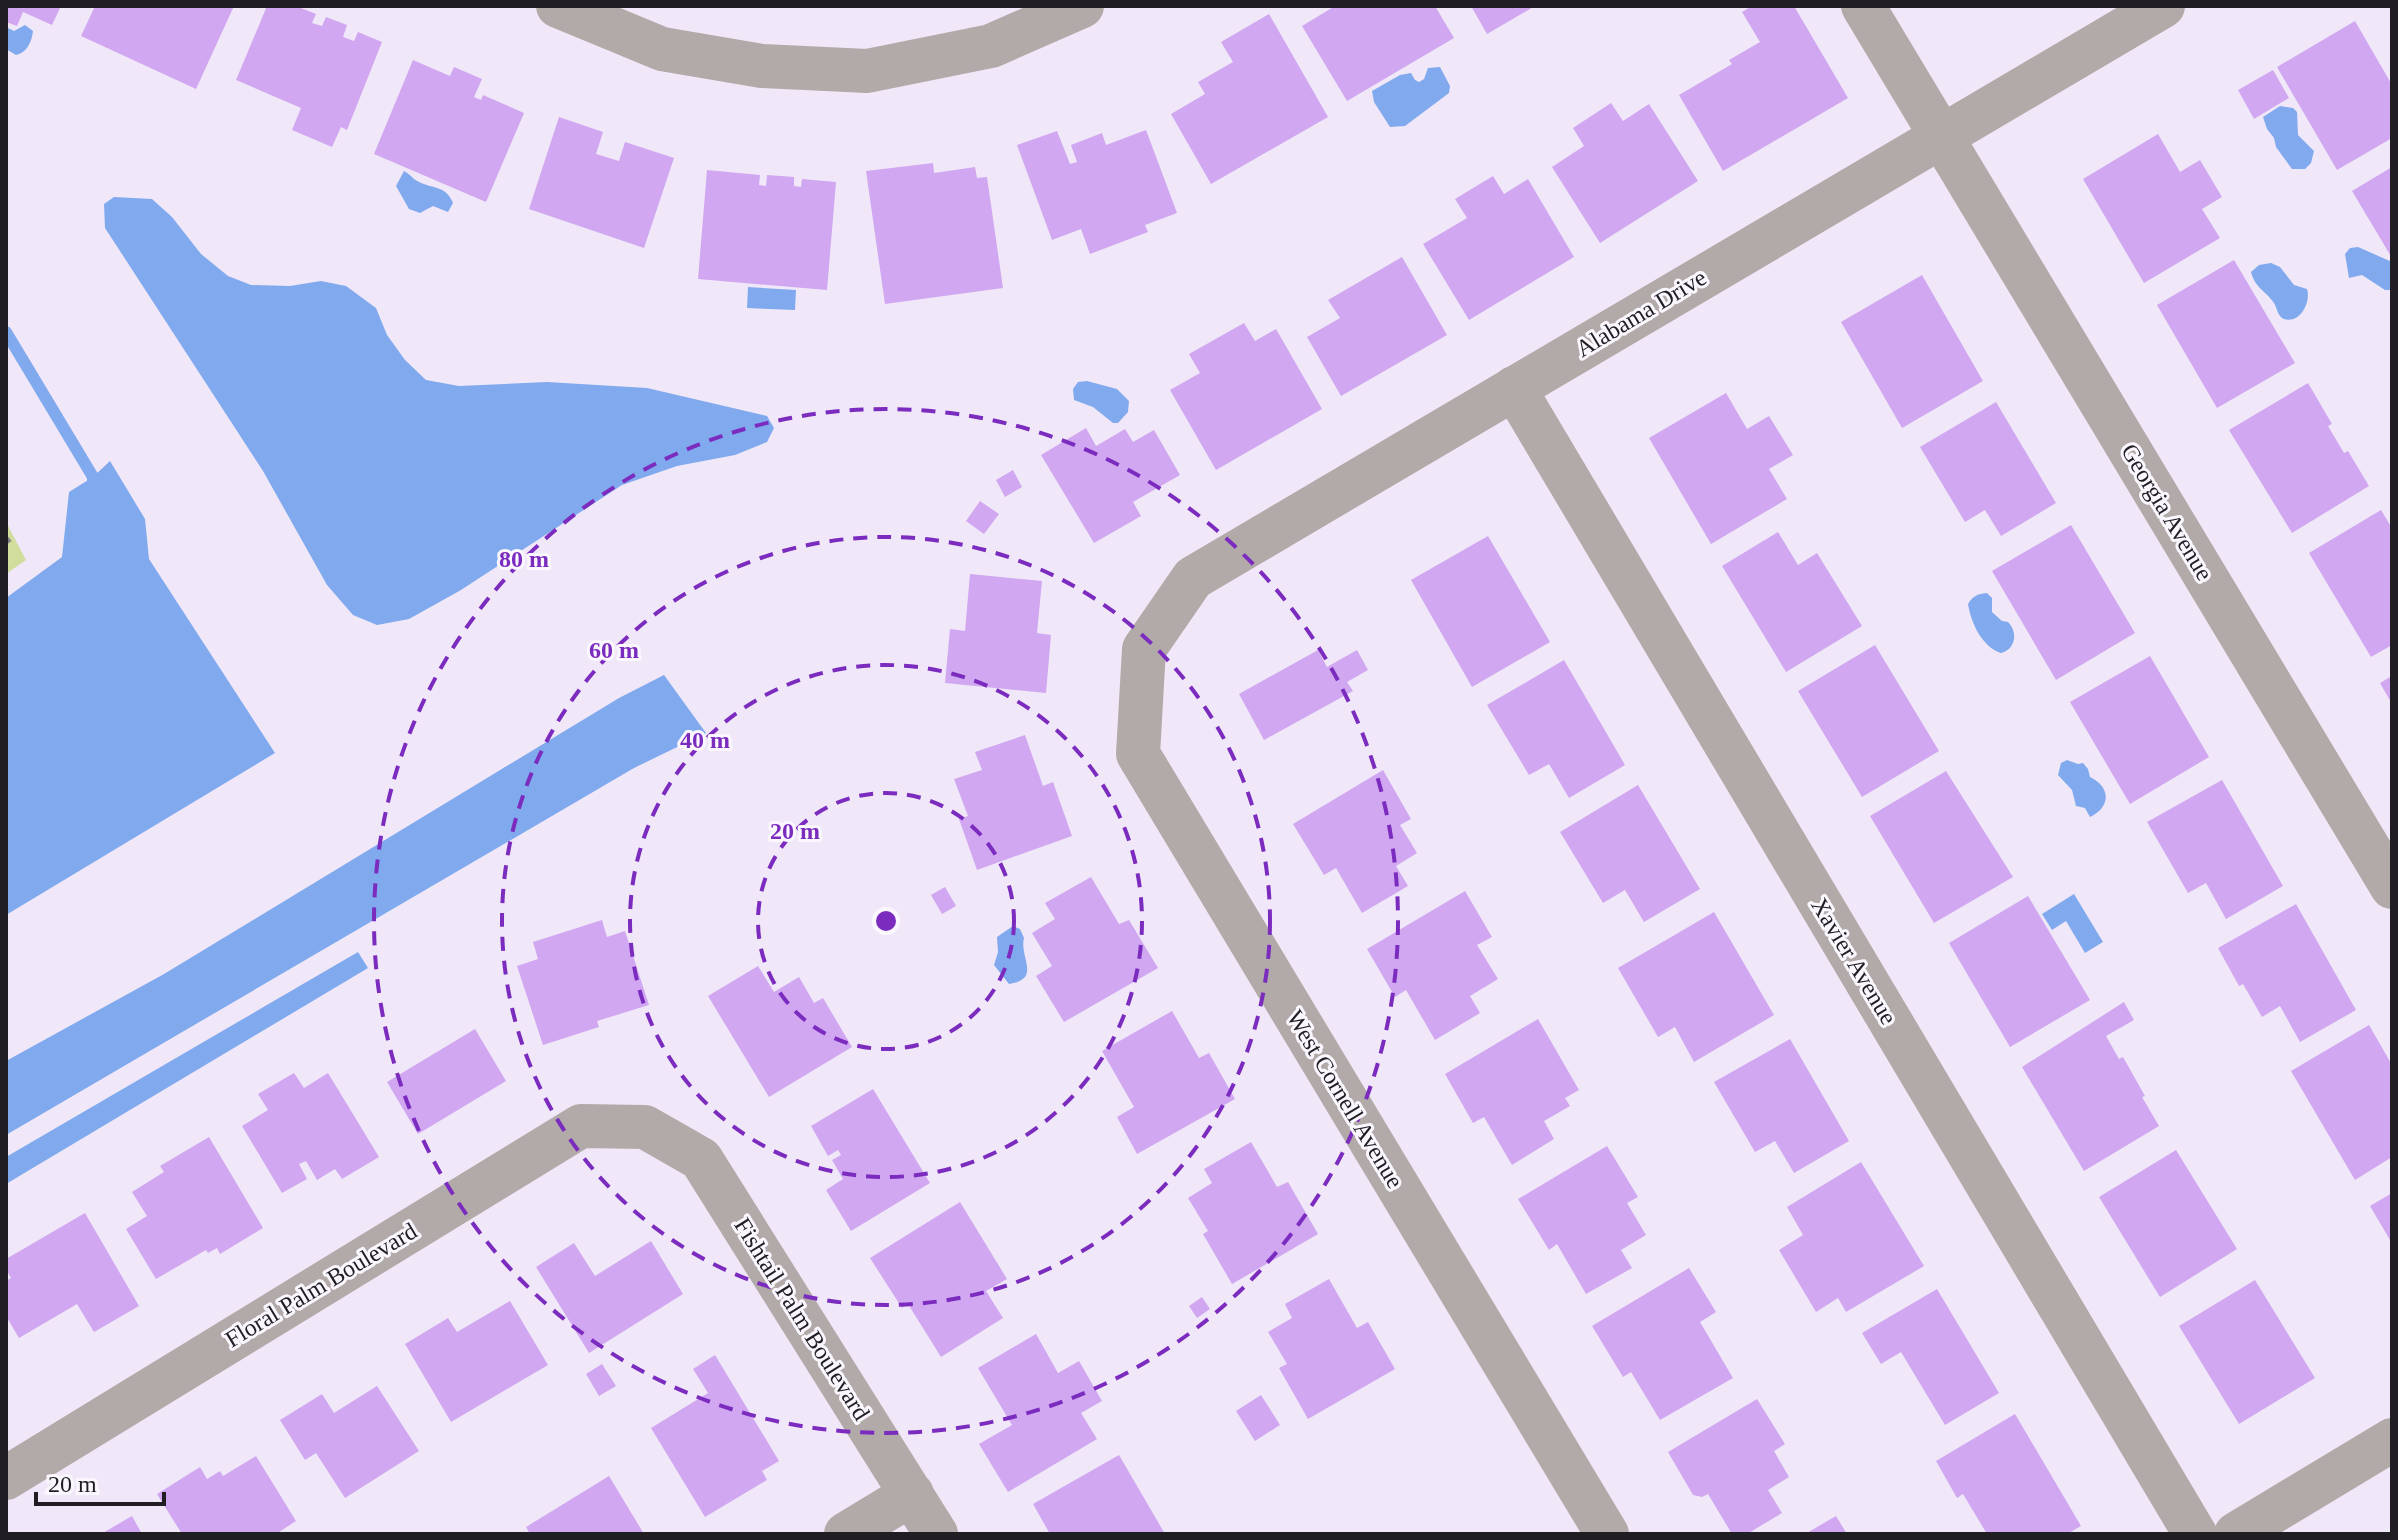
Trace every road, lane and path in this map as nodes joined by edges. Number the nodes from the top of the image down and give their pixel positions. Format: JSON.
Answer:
{"nodes":[{"id":1,"x":558,"y":6,"type":"edge"},
{"id":2,"x":1082,"y":6,"type":"edge"},
{"id":3,"x":1863,"y":6,"type":"edge"},
{"id":4,"x":2163,"y":6,"type":"edge"},
{"id":5,"x":1941,"y":137,"type":"junction"},
{"id":6,"x":1514,"y":388,"type":"junction"},
{"id":7,"x":1144,"y":649,"type":"joint"},
{"id":8,"x":2392,"y":887,"type":"edge"},
{"id":9,"x":645,"y":1127,"type":"joint"},
{"id":10,"x":2392,"y":1440,"type":"edge"},
{"id":11,"x":6,"y":1478,"type":"edge"},
{"id":12,"x":912,"y":1494,"type":"junction"},
{"id":13,"x":846,"y":1534,"type":"edge"},
{"id":14,"x":936,"y":1534,"type":"edge"},
{"id":15,"x":1607,"y":1534,"type":"edge"},
{"id":16,"x":2195,"y":1534,"type":"edge"},
{"id":17,"x":2236,"y":1534,"type":"edge"}],
"edges":[{"from":1,"to":2,"type":"street"},
{"from":3,"to":5,"type":"street","name":"Georgia Avenue"},
{"from":4,"to":5,"type":"street","name":"Alabama Drive"},
{"from":5,"to":6,"type":"street","name":"Alabama Drive"},
{"from":5,"to":8,"type":"street","name":"Georgia Avenue"},
{"from":6,"to":7,"type":"street","name":"Alabama Drive"},
{"from":6,"to":16,"type":"street","name":"Xavier Avenue"},
{"from":7,"to":15,"type":"street","name":"West Cornell Avenue"},
{"from":9,"to":11,"type":"street","name":"Floral Palm Boulevard"},
{"from":9,"to":12,"type":"street","name":"Fishtail Palm Boulevard"},
{"from":10,"to":17,"type":"street"},
{"from":12,"to":13,"type":"street"},
{"from":12,"to":14,"type":"street","name":"Fishtail Palm Boulevard"}]}
